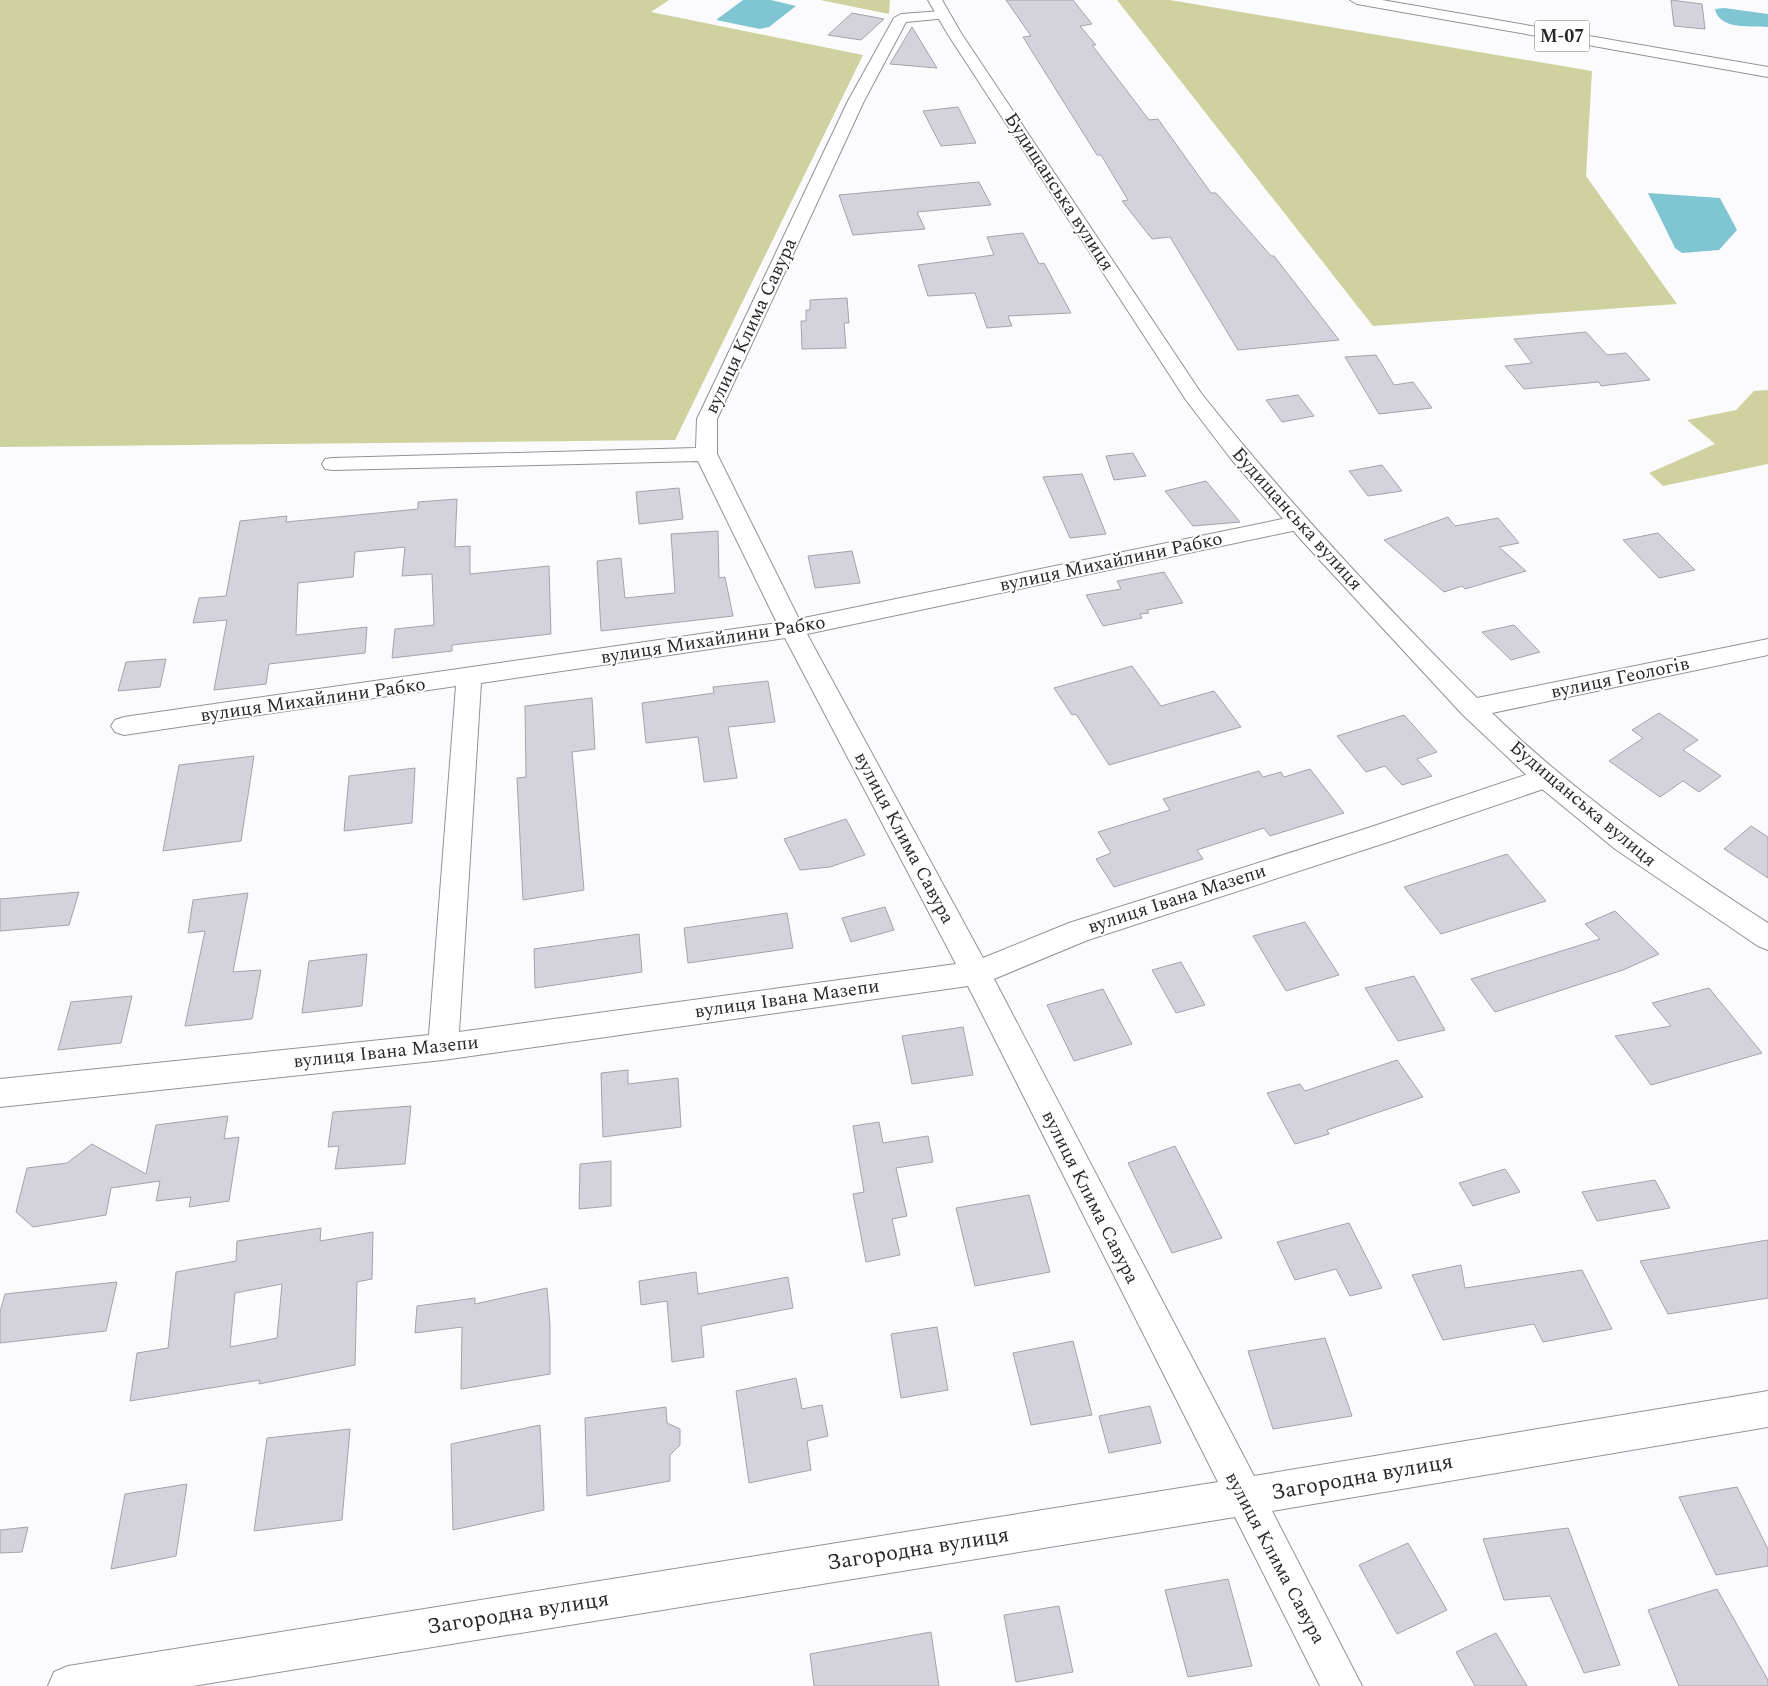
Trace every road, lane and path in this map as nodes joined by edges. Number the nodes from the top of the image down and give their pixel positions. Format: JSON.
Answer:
{"nodes":[{"id":1,"x":1357,"y":0,"type":"edge"},
{"id":2,"x":938,"y":8,"type":"edge"},
{"id":3,"x":1768,"y":72,"type":"edge"},
{"id":4,"x":706,"y":454,"type":"junction"},
{"id":5,"x":333,"y":464,"type":"dead end"},
{"id":6,"x":1297,"y":523,"type":"junction"},
{"id":7,"x":792,"y":629,"type":"junction"},
{"id":8,"x":1768,"y":647,"type":"edge"},
{"id":9,"x":468,"y":677,"type":"junction"},
{"id":10,"x":1471,"y":708,"type":"junction"},
{"id":11,"x":124,"y":726,"type":"dead end"},
{"id":12,"x":1546,"y":778,"type":"junction"},
{"id":13,"x":1768,"y":938,"type":"edge"},
{"id":14,"x":976,"y":973,"type":"junction"},
{"id":15,"x":443,"y":1047,"type":"junction"},
{"id":16,"x":0,"y":1093,"type":"edge"},
{"id":17,"x":1768,"y":1409,"type":"edge"},
{"id":18,"x":1243,"y":1497,"type":"junction"},
{"id":19,"x":68,"y":1686,"type":"edge"},
{"id":20,"x":1342,"y":1686,"type":"edge"}],
"edges":[{"from":1,"to":3,"type":"main road","number":"М-07"},
{"from":2,"to":4,"type":"main road","name":"вулиця Клима Савура"},
{"from":2,"to":6,"type":"main road","name":"Будищанська вулиця"},
{"from":4,"to":5,"type":"main road"},
{"from":4,"to":7,"type":"main road","name":"вулиця Клима Савура"},
{"from":6,"to":7,"type":"main road","name":"вулиця Михайлини Рабко"},
{"from":6,"to":10,"type":"main road","name":"Будищанська вулиця"},
{"from":7,"to":9,"type":"main road","name":"вулиця Михайлини Рабко"},
{"from":7,"to":14,"type":"main road","name":"вулиця Клима Савура"},
{"from":8,"to":10,"type":"main road","name":"вулиця Геологів"},
{"from":9,"to":11,"type":"main road","name":"вулиця Михайлини Рабко"},
{"from":9,"to":15,"type":"main road"},
{"from":10,"to":12,"type":"main road","name":"Будищанська вулиця"},
{"from":12,"to":13,"type":"main road","name":"Будищанська вулиця"},
{"from":12,"to":14,"type":"main road","name":"вулиця Івана Мазепи"},
{"from":14,"to":15,"type":"main road","name":"вулиця Івана Мазепи"},
{"from":14,"to":18,"type":"main road","name":"вулиця Клима Савура"},
{"from":15,"to":16,"type":"main road","name":"вулиця Івана Мазепи"},
{"from":17,"to":18,"type":"main road","name":"Загородна вулиця"},
{"from":18,"to":19,"type":"main road","name":"Загородна вулиця"},
{"from":18,"to":20,"type":"main road","name":"вулиця Клима Савура"}]}
